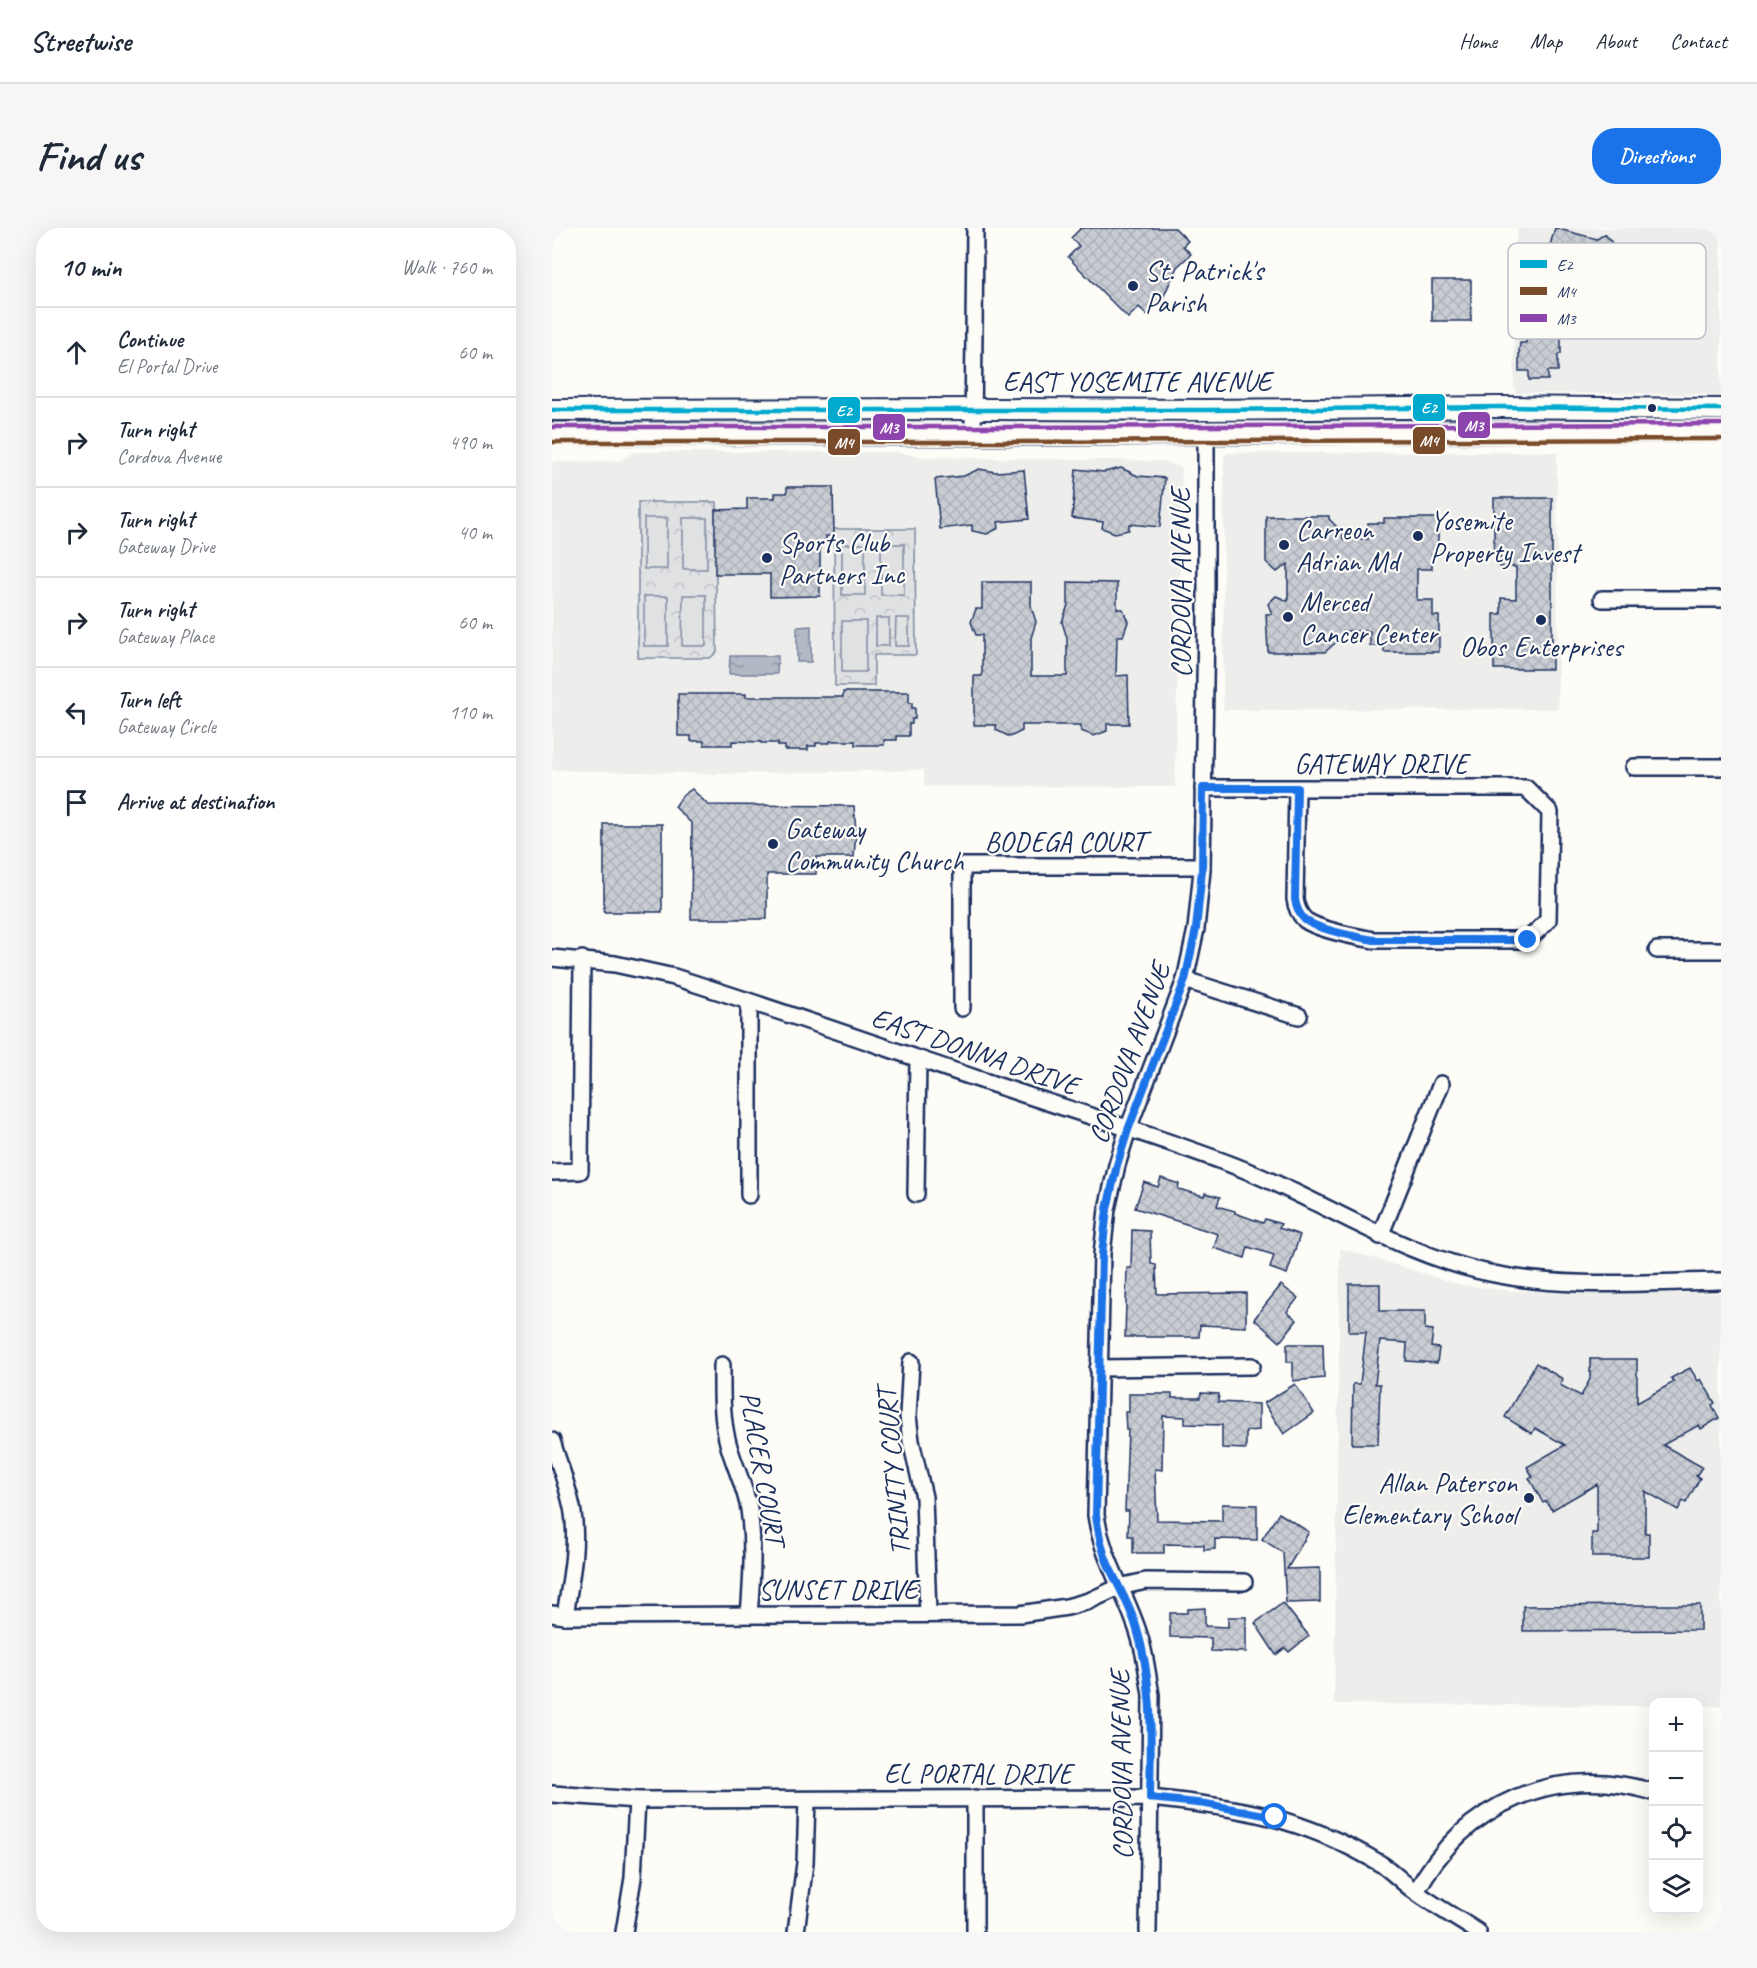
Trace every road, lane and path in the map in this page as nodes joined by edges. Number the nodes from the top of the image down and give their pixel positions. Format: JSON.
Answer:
{"nodes":[{"id":1,"x":975,"y":228,"type":"edge"},
{"id":2,"x":973,"y":409,"type":"junction"},
{"id":3,"x":1328,"y":409,"type":"junction"},
{"id":4,"x":1721,"y":409,"type":"edge"},
{"id":5,"x":552,"y":410,"type":"edge"},
{"id":6,"x":611,"y":410,"type":"junction"},
{"id":7,"x":552,"y":422,"type":"edge"},
{"id":8,"x":1721,"y":430,"type":"edge"},
{"id":9,"x":1206,"y":433,"type":"junction"},
{"id":10,"x":973,"y":434,"type":"junction"},
{"id":11,"x":552,"y":435,"type":"edge"},
{"id":12,"x":1602,"y":599,"type":"dead end"},
{"id":13,"x":1721,"y":599,"type":"edge"},
{"id":14,"x":1634,"y":767,"type":"dead end"},
{"id":15,"x":1721,"y":767,"type":"edge"},
{"id":16,"x":1203,"y":788,"type":"junction"},
{"id":17,"x":1297,"y":788,"type":"junction"},
{"id":18,"x":1202,"y":866,"type":"junction"},
{"id":19,"x":1657,"y":950,"type":"dead end"},
{"id":20,"x":1721,"y":950,"type":"edge"},
{"id":21,"x":552,"y":958,"type":"edge"},
{"id":22,"x":582,"y":959,"type":"junction"},
{"id":23,"x":1185,"y":980,"type":"junction"},
{"id":24,"x":750,"y":1002,"type":"junction"},
{"id":25,"x":962,"y":1008,"type":"dead end"},
{"id":26,"x":1299,"y":1016,"type":"dead end"},
{"id":27,"x":918,"y":1059,"type":"junction"},
{"id":28,"x":1441,"y":1084,"type":"dead end"},
{"id":29,"x":1128,"y":1130,"type":"junction"},
{"id":30,"x":552,"y":1172,"type":"edge"},
{"id":31,"x":916,"y":1194,"type":"dead end"},
{"id":32,"x":749,"y":1195,"type":"dead end"},
{"id":33,"x":1380,"y":1236,"type":"junction"},
{"id":34,"x":1721,"y":1281,"type":"edge"},
{"id":35,"x":911,"y":1362,"type":"dead end"},
{"id":36,"x":722,"y":1365,"type":"dead end"},
{"id":37,"x":1252,"y":1366,"type":"dead end"},
{"id":38,"x":1098,"y":1368,"type":"junction"},
{"id":39,"x":552,"y":1441,"type":"edge"},
{"id":40,"x":1244,"y":1582,"type":"dead end"},
{"id":41,"x":1119,"y":1587,"type":"junction"},
{"id":42,"x":928,"y":1614,"type":"junction"},
{"id":43,"x":558,"y":1615,"type":"edge"},
{"id":44,"x":749,"y":1615,"type":"junction"},
{"id":45,"x":1649,"y":1791,"type":"edge"},
{"id":46,"x":552,"y":1794,"type":"edge"},
{"id":47,"x":975,"y":1798,"type":"junction"},
{"id":48,"x":1150,"y":1798,"type":"junction"},
{"id":49,"x":637,"y":1800,"type":"junction"},
{"id":50,"x":807,"y":1800,"type":"junction"},
{"id":51,"x":1416,"y":1892,"type":"junction"},
{"id":52,"x":624,"y":1932,"type":"edge"},
{"id":53,"x":796,"y":1932,"type":"edge"},
{"id":54,"x":975,"y":1932,"type":"edge"},
{"id":55,"x":1148,"y":1932,"type":"edge"},
{"id":56,"x":1478,"y":1932,"type":"edge"}],
"edges":[{"from":1,"to":2,"type":"street"},
{"from":2,"to":3,"type":"main road","name":"EAST YOSEMITE AVENUE"},
{"from":2,"to":6,"type":"main road","name":"EAST YOSEMITE AVENUE"},
{"from":2,"to":10,"type":"street"},
{"from":3,"to":4,"type":"main road","name":"EAST YOSEMITE AVENUE"},
{"from":3,"to":9,"type":"main road"},
{"from":5,"to":6,"type":"main road","name":"EAST YOSEMITE AVENUE"},
{"from":6,"to":7,"type":"main road"},
{"from":8,"to":9,"type":"main road","name":"EAST YOSEMITE AVENUE"},
{"from":9,"to":10,"type":"main road","name":"EAST YOSEMITE AVENUE"},
{"from":9,"to":16,"type":"street","name":"CORDOVA AVENUE"},
{"from":10,"to":11,"type":"main road","name":"EAST YOSEMITE AVENUE"},
{"from":12,"to":13,"type":"street"},
{"from":14,"to":15,"type":"street"},
{"from":16,"to":17,"type":"street","name":"GATEWAY DRIVE"},
{"from":16,"to":18,"type":"street","name":"CORDOVA AVENUE"},
{"from":17,"to":17,"type":"street","name":"GATEWAY DRIVE"},
{"from":18,"to":23,"type":"street","name":"CORDOVA AVENUE"},
{"from":18,"to":25,"type":"street","name":"BODEGA COURT"},
{"from":19,"to":20,"type":"street"},
{"from":21,"to":22,"type":"street","name":"EAST DONNA DRIVE"},
{"from":22,"to":24,"type":"street","name":"EAST DONNA DRIVE"},
{"from":22,"to":30,"type":"street"},
{"from":23,"to":26,"type":"street"},
{"from":23,"to":29,"type":"street","name":"CORDOVA AVENUE"},
{"from":24,"to":27,"type":"street","name":"EAST DONNA DRIVE"},
{"from":24,"to":32,"type":"street"},
{"from":27,"to":29,"type":"street","name":"EAST DONNA DRIVE"},
{"from":27,"to":31,"type":"street"},
{"from":28,"to":33,"type":"street"},
{"from":29,"to":33,"type":"street","name":"EAST DONNA DRIVE"},
{"from":29,"to":38,"type":"street","name":"CORDOVA AVENUE"},
{"from":33,"to":34,"type":"street","name":"EAST DONNA DRIVE"},
{"from":35,"to":42,"type":"street","name":"TRINITY COURT"},
{"from":36,"to":44,"type":"street","name":"PLACER COURT"},
{"from":37,"to":38,"type":"street"},
{"from":38,"to":41,"type":"street","name":"CORDOVA AVENUE"},
{"from":39,"to":43,"type":"street"},
{"from":40,"to":41,"type":"street","name":"SUNSET DRIVE"},
{"from":41,"to":42,"type":"street","name":"SUNSET DRIVE"},
{"from":41,"to":48,"type":"street","name":"CORDOVA AVENUE"},
{"from":42,"to":44,"type":"street","name":"SUNSET DRIVE"},
{"from":43,"to":44,"type":"street","name":"SUNSET DRIVE"},
{"from":45,"to":51,"type":"street"},
{"from":46,"to":49,"type":"street","name":"EL PORTAL DRIVE"},
{"from":47,"to":48,"type":"street","name":"EL PORTAL DRIVE"},
{"from":47,"to":50,"type":"street","name":"EL PORTAL DRIVE"},
{"from":47,"to":54,"type":"street"},
{"from":48,"to":51,"type":"street","name":"EL PORTAL DRIVE"},
{"from":48,"to":55,"type":"street","name":"CORDOVA AVENUE"},
{"from":49,"to":50,"type":"street","name":"EL PORTAL DRIVE"},
{"from":49,"to":52,"type":"street"},
{"from":50,"to":53,"type":"street"},
{"from":51,"to":56,"type":"street","name":"EL PORTAL DRIVE"}]}
